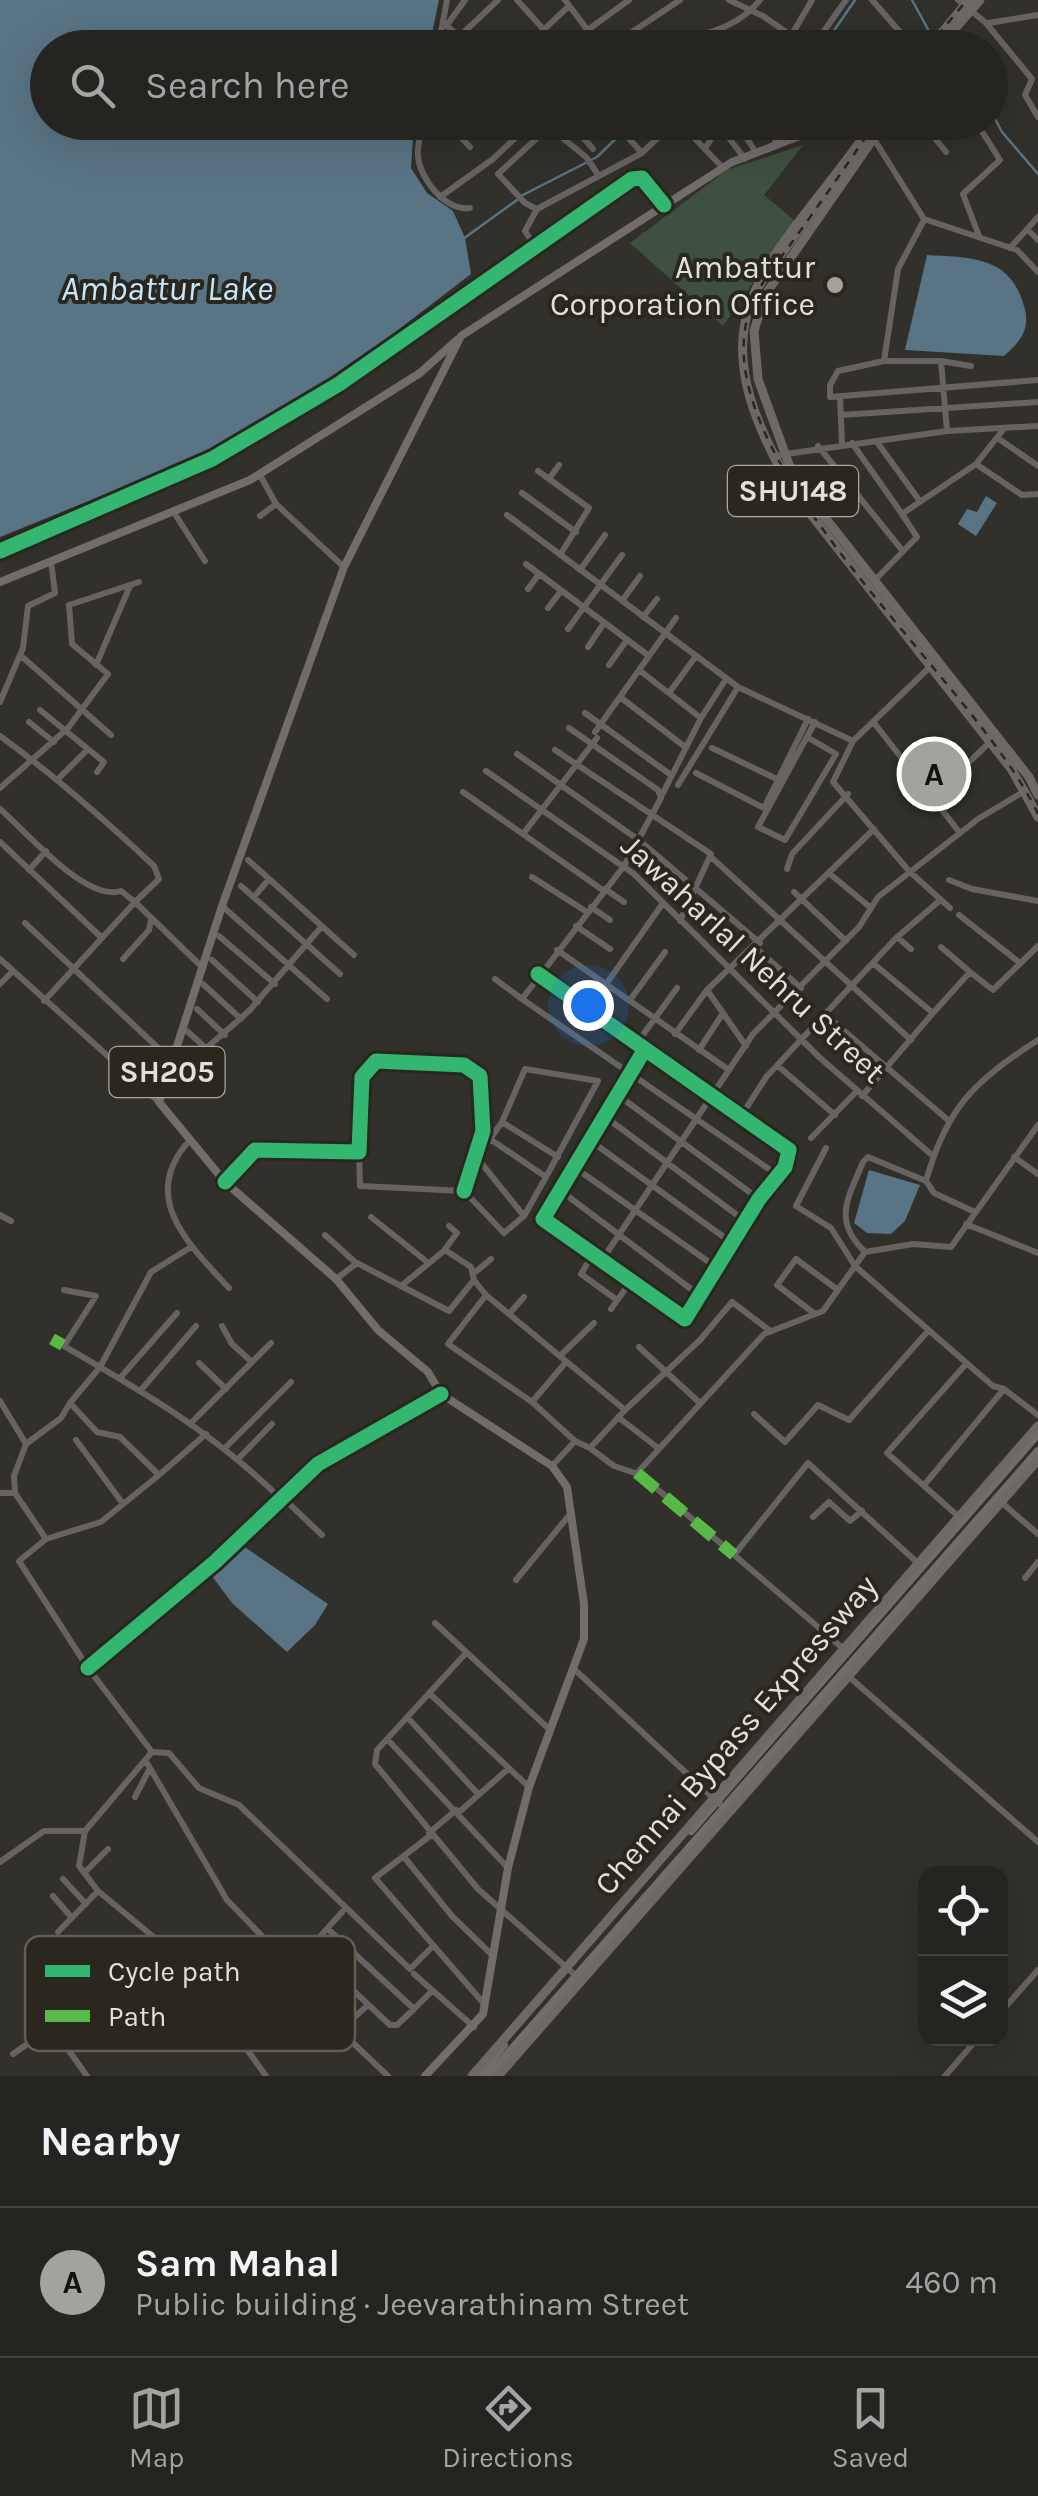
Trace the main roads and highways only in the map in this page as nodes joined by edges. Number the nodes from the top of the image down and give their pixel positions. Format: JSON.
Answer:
{"nodes":[{"id":1,"x":980,"y":0,"type":"edge"},
{"id":2,"x":965,"y":4,"type":"edge"},
{"id":3,"x":948,"y":30,"type":"edge"},
{"id":4,"x":788,"y":140,"type":"edge"},
{"id":5,"x":863,"y":140,"type":"edge"},
{"id":6,"x":461,"y":336,"type":"junction"},
{"id":7,"x":420,"y":372,"type":"junction"},
{"id":8,"x":438,"y":380,"type":"junction"},
{"id":9,"x":778,"y":454,"type":"junction"},
{"id":10,"x":0,"y":582,"type":"edge"},
{"id":11,"x":1038,"y":795,"type":"edge"},
{"id":12,"x":1038,"y":817,"type":"edge"},
{"id":13,"x":1037,"y":1434,"type":"edge"},
{"id":14,"x":1038,"y":1451,"type":"edge"},
{"id":15,"x":1038,"y":1460,"type":"edge"},
{"id":16,"x":840,"y":1668,"type":"junction"},
{"id":17,"x":572,"y":1973,"type":"junction"},
{"id":18,"x":425,"y":2076,"type":"edge"},
{"id":19,"x":475,"y":2076,"type":"edge"},
{"id":20,"x":488,"y":2076,"type":"edge"},
{"id":21,"x":498,"y":2076,"type":"edge"}],
"edges":[{"from":1,"to":2,"type":"highway"},
{"from":2,"to":3,"type":"highway"},
{"from":4,"to":6,"type":"main road","number":"SH205"},
{"from":5,"to":9,"type":"highway","number":"SHU148"},
{"from":6,"to":7,"type":"main road"},
{"from":6,"to":8,"type":"main road","number":"SH205"},
{"from":7,"to":8,"type":"main road"},
{"from":7,"to":10,"type":"main road"},
{"from":8,"to":18,"type":"main road","number":"SH205"},
{"from":9,"to":11,"type":"highway","number":"SHU148"},
{"from":9,"to":12,"type":"highway","number":"SHU148"},
{"from":13,"to":16,"type":"main road"},
{"from":13,"to":19,"type":"highway","name":"Chennai Bypass Expressway","bridge":true},
{"from":14,"to":16,"type":"main road"},
{"from":15,"to":21,"type":"highway","name":"Chennai Bypass Expressway","bridge":true},
{"from":16,"to":17,"type":"main road"},
{"from":17,"to":19,"type":"main road"},
{"from":17,"to":20,"type":"main road"}]}
